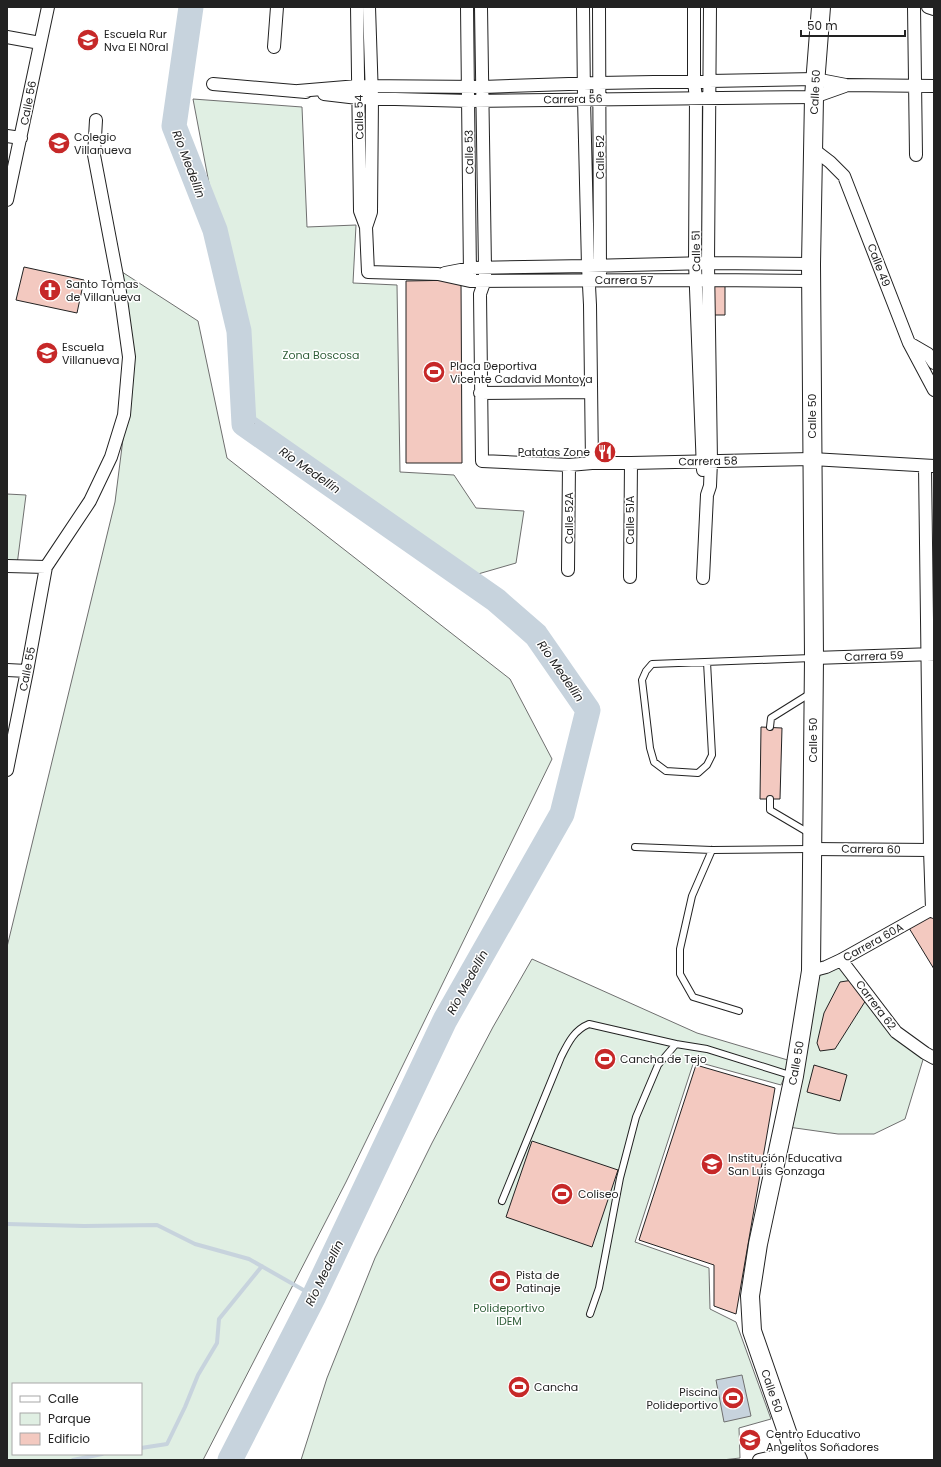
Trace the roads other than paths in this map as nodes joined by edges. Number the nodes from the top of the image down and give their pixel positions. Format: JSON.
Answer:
{"nodes":[{"id":1,"x":48,"y":7,"type":"edge"},
{"id":2,"x":277,"y":7,"type":"edge"},
{"id":3,"x":357,"y":7,"type":"edge"},
{"id":4,"x":369,"y":7,"type":"edge"},
{"id":5,"x":467,"y":7,"type":"edge"},
{"id":6,"x":481,"y":7,"type":"edge"},
{"id":7,"x":584,"y":7,"type":"edge"},
{"id":8,"x":599,"y":7,"type":"edge"},
{"id":9,"x":694,"y":7,"type":"edge"},
{"id":10,"x":710,"y":7,"type":"edge"},
{"id":11,"x":821,"y":7,"type":"edge"},
{"id":12,"x":914,"y":7,"type":"edge"},
{"id":13,"x":928,"y":7,"type":"edge"},
{"id":14,"x":934,"y":9,"type":"edge"},
{"id":15,"x":7,"y":37,"type":"edge"},
{"id":16,"x":40,"y":43,"type":"junction"},
{"id":17,"x":274,"y":47,"type":"dead end"},
{"id":18,"x":709,"y":81,"type":"junction"},
{"id":19,"x":694,"y":82,"type":"junction"},
{"id":20,"x":584,"y":83,"type":"junction"},
{"id":21,"x":599,"y":83,"type":"junction"},
{"id":22,"x":213,"y":84,"type":"dead end"},
{"id":23,"x":846,"y":85,"type":"junction"},
{"id":24,"x":916,"y":86,"type":"junction"},
{"id":25,"x":934,"y":86,"type":"edge"},
{"id":26,"x":468,"y":87,"type":"junction"},
{"id":27,"x":482,"y":87,"type":"junction"},
{"id":28,"x":815,"y":88,"type":"junction"},
{"id":29,"x":358,"y":92,"type":"junction"},
{"id":30,"x":372,"y":92,"type":"junction"},
{"id":31,"x":600,"y":98,"type":"junction"},
{"id":32,"x":696,"y":98,"type":"junction"},
{"id":33,"x":709,"y":98,"type":"junction"},
{"id":34,"x":584,"y":99,"type":"junction"},
{"id":35,"x":482,"y":100,"type":"junction"},
{"id":36,"x":469,"y":101,"type":"junction"},
{"id":37,"x":96,"y":120,"type":"dead end"},
{"id":38,"x":7,"y":136,"type":"edge"},
{"id":39,"x":21,"y":138,"type":"junction"},
{"id":40,"x":813,"y":149,"type":"junction"},
{"id":41,"x":916,"y":155,"type":"dead end"},
{"id":42,"x":7,"y":200,"type":"edge"},
{"id":43,"x":366,"y":227,"type":"junction"},
{"id":44,"x":702,"y":263,"type":"junction"},
{"id":45,"x":588,"y":266,"type":"junction"},
{"id":46,"x":601,"y":266,"type":"junction"},
{"id":47,"x":471,"y":268,"type":"junction"},
{"id":48,"x":485,"y":268,"type":"junction"},
{"id":49,"x":368,"y":272,"type":"joint"},
{"id":50,"x":811,"y":273,"type":"junction"},
{"id":51,"x":438,"y":274,"type":"junction"},
{"id":52,"x":470,"y":280,"type":"junction"},
{"id":53,"x":485,"y":280,"type":"junction"},
{"id":54,"x":594,"y":280,"type":"junction"},
{"id":55,"x":703,"y":280,"type":"junction"},
{"id":56,"x":480,"y":294,"type":"junction"},
{"id":57,"x":909,"y":343,"type":"junction"},
{"id":58,"x":934,"y":363,"type":"edge"},
{"id":59,"x":934,"y":390,"type":"edge"},
{"id":60,"x":590,"y":392,"type":"junction"},
{"id":61,"x":480,"y":393,"type":"junction"},
{"id":62,"x":812,"y":459,"type":"junction"},
{"id":63,"x":482,"y":461,"type":"joint"},
{"id":64,"x":707,"y":461,"type":"junction"},
{"id":65,"x":592,"y":463,"type":"junction"},
{"id":66,"x":631,"y":463,"type":"junction"},
{"id":67,"x":569,"y":465,"type":"junction"},
{"id":68,"x":929,"y":466,"type":"edge"},
{"id":69,"x":7,"y":566,"type":"edge"},
{"id":70,"x":46,"y":568,"type":"junction"},
{"id":71,"x":568,"y":570,"type":"dead end"},
{"id":72,"x":630,"y":576,"type":"dead end"},
{"id":73,"x":703,"y":578,"type":"dead end"},
{"id":74,"x":931,"y":654,"type":"edge"},
{"id":75,"x":814,"y":658,"type":"junction"},
{"id":76,"x":707,"y":662,"type":"junction"},
{"id":77,"x":7,"y":670,"type":"edge"},
{"id":78,"x":27,"y":671,"type":"junction"},
{"id":79,"x":814,"y":691,"type":"junction"},
{"id":80,"x":770,"y":727,"type":"dead end"},
{"id":81,"x":7,"y":770,"type":"edge"},
{"id":82,"x":770,"y":799,"type":"dead end"},
{"id":83,"x":812,"y":842,"type":"junction"},
{"id":84,"x":635,"y":847,"type":"dead end"},
{"id":85,"x":712,"y":850,"type":"junction"},
{"id":86,"x":930,"y":850,"type":"junction"},
{"id":87,"x":933,"y":910,"type":"edge"},
{"id":88,"x":841,"y":960,"type":"junction"},
{"id":89,"x":810,"y":971,"type":"junction"},
{"id":90,"x":740,"y":1011,"type":"dead end"},
{"id":91,"x":676,"y":1044,"type":"junction"},
{"id":92,"x":934,"y":1058,"type":"edge"},
{"id":93,"x":794,"y":1076,"type":"junction"},
{"id":94,"x":502,"y":1201,"type":"dead end"},
{"id":95,"x":590,"y":1314,"type":"dead end"},
{"id":96,"x":796,"y":1456,"type":"edge"},
{"id":97,"x":759,"y":1460,"type":"edge"}],
"edges":[{"from":1,"to":16,"type":"street","name":"Calle 56"},
{"from":2,"to":17,"type":"street"},
{"from":3,"to":29,"type":"street","name":"Calle 54"},
{"from":4,"to":30,"type":"street","name":"Calle 54"},
{"from":5,"to":26,"type":"street","name":"Calle 53"},
{"from":6,"to":27,"type":"street","name":"Calle 53"},
{"from":7,"to":20,"type":"street","name":"Calle 52"},
{"from":8,"to":21,"type":"street","name":"Calle 52"},
{"from":9,"to":19,"type":"street","name":"Calle 51"},
{"from":10,"to":18,"type":"street","name":"Calle 51"},
{"from":11,"to":28,"type":"main road","name":"Calle 50"},
{"from":12,"to":24,"type":"street"},
{"from":13,"to":14,"type":"street"},
{"from":15,"to":16,"type":"street"},
{"from":16,"to":39,"type":"street","name":"Calle 56"},
{"from":18,"to":19,"type":"street","name":"Carrera 56"},
{"from":18,"to":28,"type":"street","name":"Carrera 56"},
{"from":18,"to":33,"type":"street","name":"Calle 51"},
{"from":19,"to":21,"type":"street","name":"Carrera 56"},
{"from":19,"to":32,"type":"street","name":"Calle 51"},
{"from":20,"to":21,"type":"street","name":"Carrera 56"},
{"from":20,"to":27,"type":"street","name":"Carrera 56"},
{"from":20,"to":34,"type":"street","name":"Calle 52"},
{"from":21,"to":31,"type":"street","name":"Calle 52"},
{"from":22,"to":29,"type":"street","name":"Carrera 56"},
{"from":23,"to":24,"type":"street","name":"Carrera 56"},
{"from":23,"to":28,"type":"street","name":"Carrera 56"},
{"from":23,"to":28,"type":"street","name":"Carrera 56"},
{"from":24,"to":25,"type":"street","name":"Carrera 56"},
{"from":24,"to":41,"type":"street"},
{"from":26,"to":27,"type":"street","name":"Carrera 56"},
{"from":26,"to":30,"type":"street","name":"Carrera 56"},
{"from":26,"to":36,"type":"street","name":"Calle 53"},
{"from":27,"to":35,"type":"street","name":"Calle 53"},
{"from":28,"to":33,"type":"street","name":"Carrera 56"},
{"from":28,"to":40,"type":"main road","name":"Calle 50"},
{"from":29,"to":30,"type":"street","name":"Carrera 56"},
{"from":29,"to":43,"type":"street","name":"Calle 54"},
{"from":30,"to":36,"type":"street","name":"Carrera 56"},
{"from":30,"to":43,"type":"street","name":"Calle 54"},
{"from":31,"to":32,"type":"street","name":"Carrera 56"},
{"from":31,"to":34,"type":"street","name":"Carrera 56"},
{"from":31,"to":46,"type":"street","name":"Calle 52"},
{"from":32,"to":33,"type":"street","name":"Carrera 56"},
{"from":32,"to":44,"type":"street","name":"Calle 51"},
{"from":33,"to":44,"type":"street","name":"Calle 51"},
{"from":34,"to":35,"type":"street","name":"Carrera 56"},
{"from":34,"to":45,"type":"street","name":"Calle 52"},
{"from":35,"to":36,"type":"street","name":"Carrera 56"},
{"from":35,"to":48,"type":"street","name":"Calle 53"},
{"from":36,"to":47,"type":"street","name":"Calle 53"},
{"from":37,"to":70,"type":"street"},
{"from":38,"to":39,"type":"street"},
{"from":39,"to":42,"type":"street","name":"Calle 56"},
{"from":40,"to":50,"type":"main road","name":"Calle 50"},
{"from":40,"to":57,"type":"street","name":"Calle 49"},
{"from":43,"to":49,"type":"street","name":"Calle 54"},
{"from":44,"to":46,"type":"street","name":"Carrera 57"},
{"from":44,"to":50,"type":"street","name":"Carrera 57"},
{"from":44,"to":55,"type":"street","name":"Calle 51"},
{"from":45,"to":46,"type":"street","name":"Carrera 57"},
{"from":45,"to":48,"type":"street","name":"Carrera 57"},
{"from":45,"to":54,"type":"street","name":"Calle 52"},
{"from":46,"to":54,"type":"street","name":"Calle 52"},
{"from":47,"to":48,"type":"street","name":"Carrera 57"},
{"from":47,"to":51,"type":"street","name":"Carrera 57"},
{"from":47,"to":52,"type":"street","name":"Calle 53"},
{"from":48,"to":53,"type":"street","name":"Calle 53"},
{"from":49,"to":51,"type":"street","name":"Carrera 57"},
{"from":50,"to":55,"type":"street","name":"Carrera 57"},
{"from":50,"to":62,"type":"main road","name":"Calle 50"},
{"from":51,"to":52,"type":"street","name":"Carrera 57"},
{"from":52,"to":53,"type":"street","name":"Carrera 57"},
{"from":52,"to":56,"type":"street"},
{"from":53,"to":54,"type":"street","name":"Carrera 57"},
{"from":53,"to":56,"type":"street","name":"Calle 53"},
{"from":54,"to":55,"type":"street","name":"Carrera 57"},
{"from":54,"to":60,"type":"street","name":"Calle 52"},
{"from":55,"to":64,"type":"street","name":"Calle 51"},
{"from":56,"to":61,"type":"street","name":"Calle 53"},
{"from":57,"to":58,"type":"street"},
{"from":57,"to":59,"type":"street","name":"Calle 49"},
{"from":60,"to":61,"type":"street"},
{"from":60,"to":65,"type":"street","name":"Calle 52"},
{"from":61,"to":63,"type":"street","name":"Calle 53"},
{"from":62,"to":64,"type":"street","name":"Carrera 58"},
{"from":62,"to":68,"type":"street","name":"Carrera 58"},
{"from":62,"to":75,"type":"main road","name":"Calle 50"},
{"from":63,"to":67,"type":"street","name":"Carrera 58"},
{"from":64,"to":66,"type":"street","name":"Carrera 58"},
{"from":64,"to":73,"type":"street","name":"Calle 51"},
{"from":65,"to":66,"type":"street","name":"Carrera 58"},
{"from":65,"to":67,"type":"street","name":"Carrera 58"},
{"from":66,"to":72,"type":"street","name":"Calle 51A"},
{"from":67,"to":71,"type":"street","name":"Calle 52A"},
{"from":68,"to":74,"type":"street"},
{"from":69,"to":70,"type":"street"},
{"from":70,"to":78,"type":"street","name":"Calle 55"},
{"from":74,"to":75,"type":"street","name":"Carrera 59"},
{"from":74,"to":86,"type":"street"},
{"from":75,"to":76,"type":"lane"},
{"from":75,"to":79,"type":"main road","name":"Calle 50"},
{"from":76,"to":76,"type":"lane"},
{"from":77,"to":78,"type":"street"},
{"from":78,"to":81,"type":"street","name":"Calle 55"},
{"from":79,"to":80,"type":"lane"},
{"from":79,"to":83,"type":"main road","name":"Calle 50"},
{"from":82,"to":83,"type":"lane"},
{"from":83,"to":85,"type":"lane"},
{"from":83,"to":86,"type":"street","name":"Carrera 60"},
{"from":83,"to":89,"type":"main road","name":"Calle 50"},
{"from":84,"to":85,"type":"lane"},
{"from":85,"to":90,"type":"lane"},
{"from":86,"to":87,"type":"street"},
{"from":87,"to":88,"type":"street","name":"Carrera 60A"},
{"from":88,"to":89,"type":"street","name":"Carrera 60A"},
{"from":88,"to":92,"type":"street","name":"Carrera 62"},
{"from":89,"to":93,"type":"main road","name":"Calle 50"},
{"from":91,"to":93,"type":"lane"},
{"from":91,"to":94,"type":"lane"},
{"from":91,"to":95,"type":"lane"},
{"from":93,"to":96,"type":"main road","name":"Calle 50"},
{"from":96,"to":97,"type":"street"}]}
